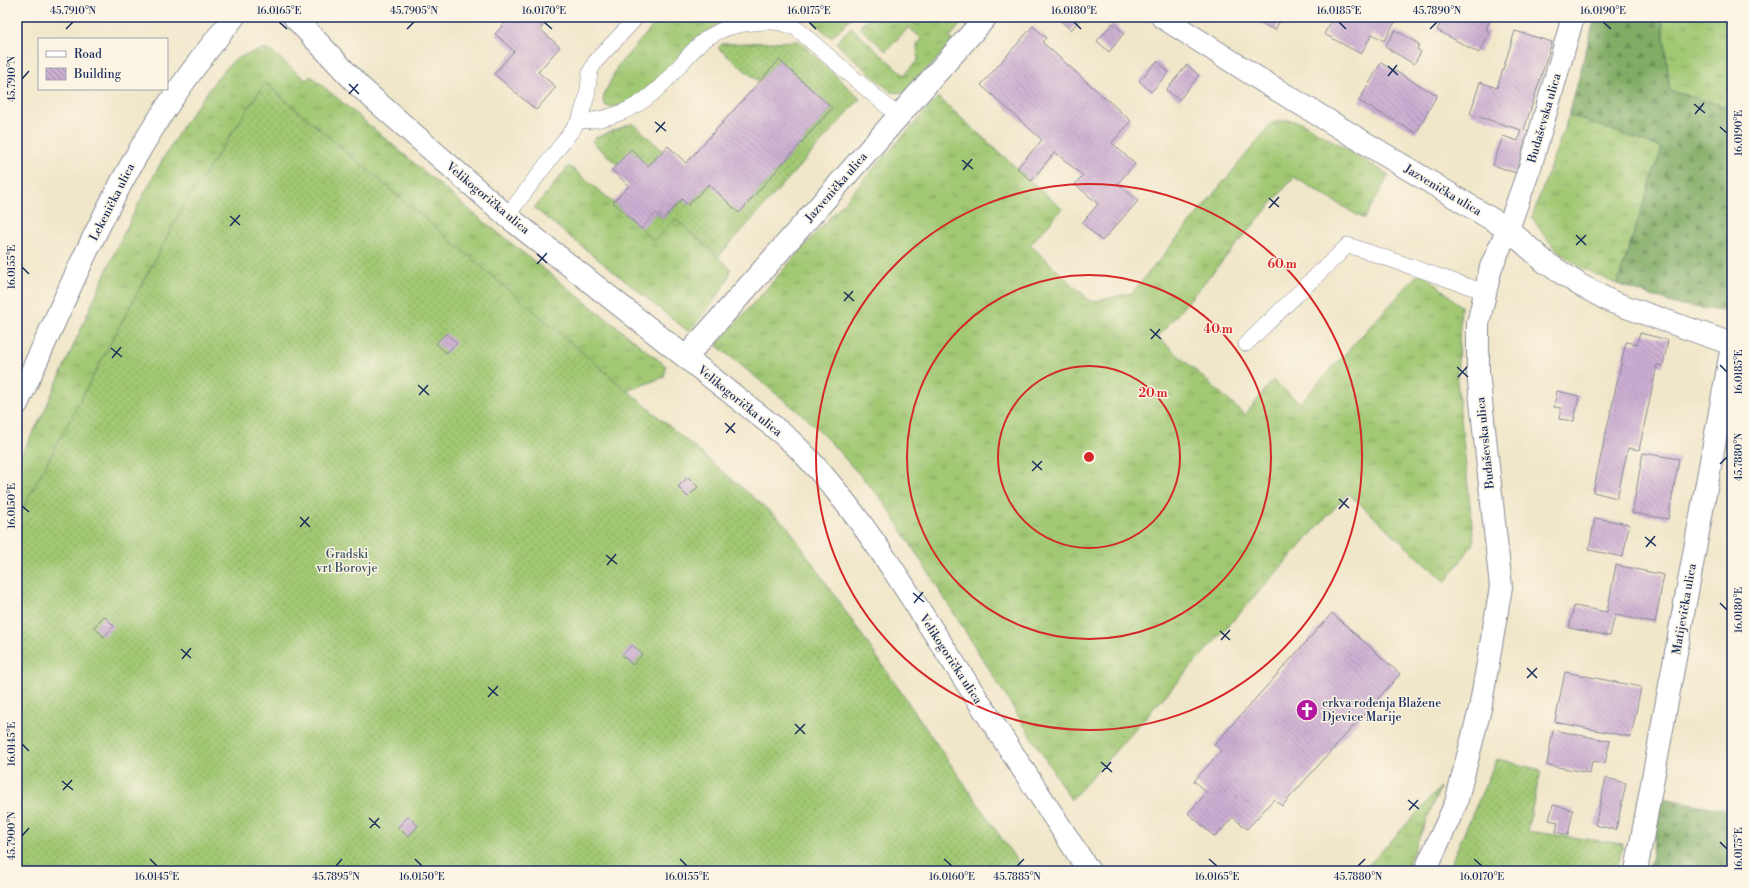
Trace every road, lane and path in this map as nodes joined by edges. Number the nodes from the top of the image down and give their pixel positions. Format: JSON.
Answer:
{"nodes":[{"id":1,"x":234,"y":17,"type":"edge"},
{"id":2,"x":294,"y":17,"type":"edge"},
{"id":3,"x":637,"y":17,"type":"edge"},
{"id":4,"x":986,"y":17,"type":"edge"},
{"id":5,"x":1162,"y":17,"type":"edge"},
{"id":6,"x":1573,"y":17,"type":"edge"},
{"id":7,"x":783,"y":21,"type":"edge"},
{"id":8,"x":898,"y":116,"type":"junction"},
{"id":9,"x":579,"y":121,"type":"junction"},
{"id":10,"x":507,"y":216,"type":"junction"},
{"id":11,"x":1508,"y":228,"type":"junction"},
{"id":12,"x":1485,"y":292,"type":"junction"},
{"id":13,"x":1246,"y":344,"type":"dead end"},
{"id":14,"x":1732,"y":345,"type":"edge"},
{"id":15,"x":686,"y":357,"type":"junction"},
{"id":16,"x":17,"y":404,"type":"edge"},
{"id":17,"x":1089,"y":871,"type":"edge"},
{"id":18,"x":1425,"y":871,"type":"edge"},
{"id":19,"x":1636,"y":871,"type":"edge"}],
"edges":[{"from":1,"to":16,"type":"street","name":"Lekenička ulica"},
{"from":2,"to":10,"type":"street","name":"Velikogorička ulica"},
{"from":3,"to":9,"type":"lane"},
{"from":4,"to":8,"type":"street","name":"Jazvenička ulica"},
{"from":5,"to":11,"type":"street","name":"Jazvenička ulica"},
{"from":6,"to":11,"type":"street","name":"Budaševska ulica"},
{"from":7,"to":8,"type":"lane"},
{"from":7,"to":9,"type":"lane"},
{"from":8,"to":15,"type":"street","name":"Jazvenička ulica"},
{"from":9,"to":10,"type":"lane"},
{"from":10,"to":15,"type":"street","name":"Velikogorička ulica"},
{"from":11,"to":12,"type":"street","name":"Budaševska ulica"},
{"from":11,"to":14,"type":"street","name":"Jazvenička ulica"},
{"from":12,"to":13,"type":"lane"},
{"from":12,"to":18,"type":"street","name":"Budaševska ulica"},
{"from":14,"to":19,"type":"street","name":"Matijevička ulica"},
{"from":15,"to":17,"type":"street","name":"Velikogorička ulica"}]}
